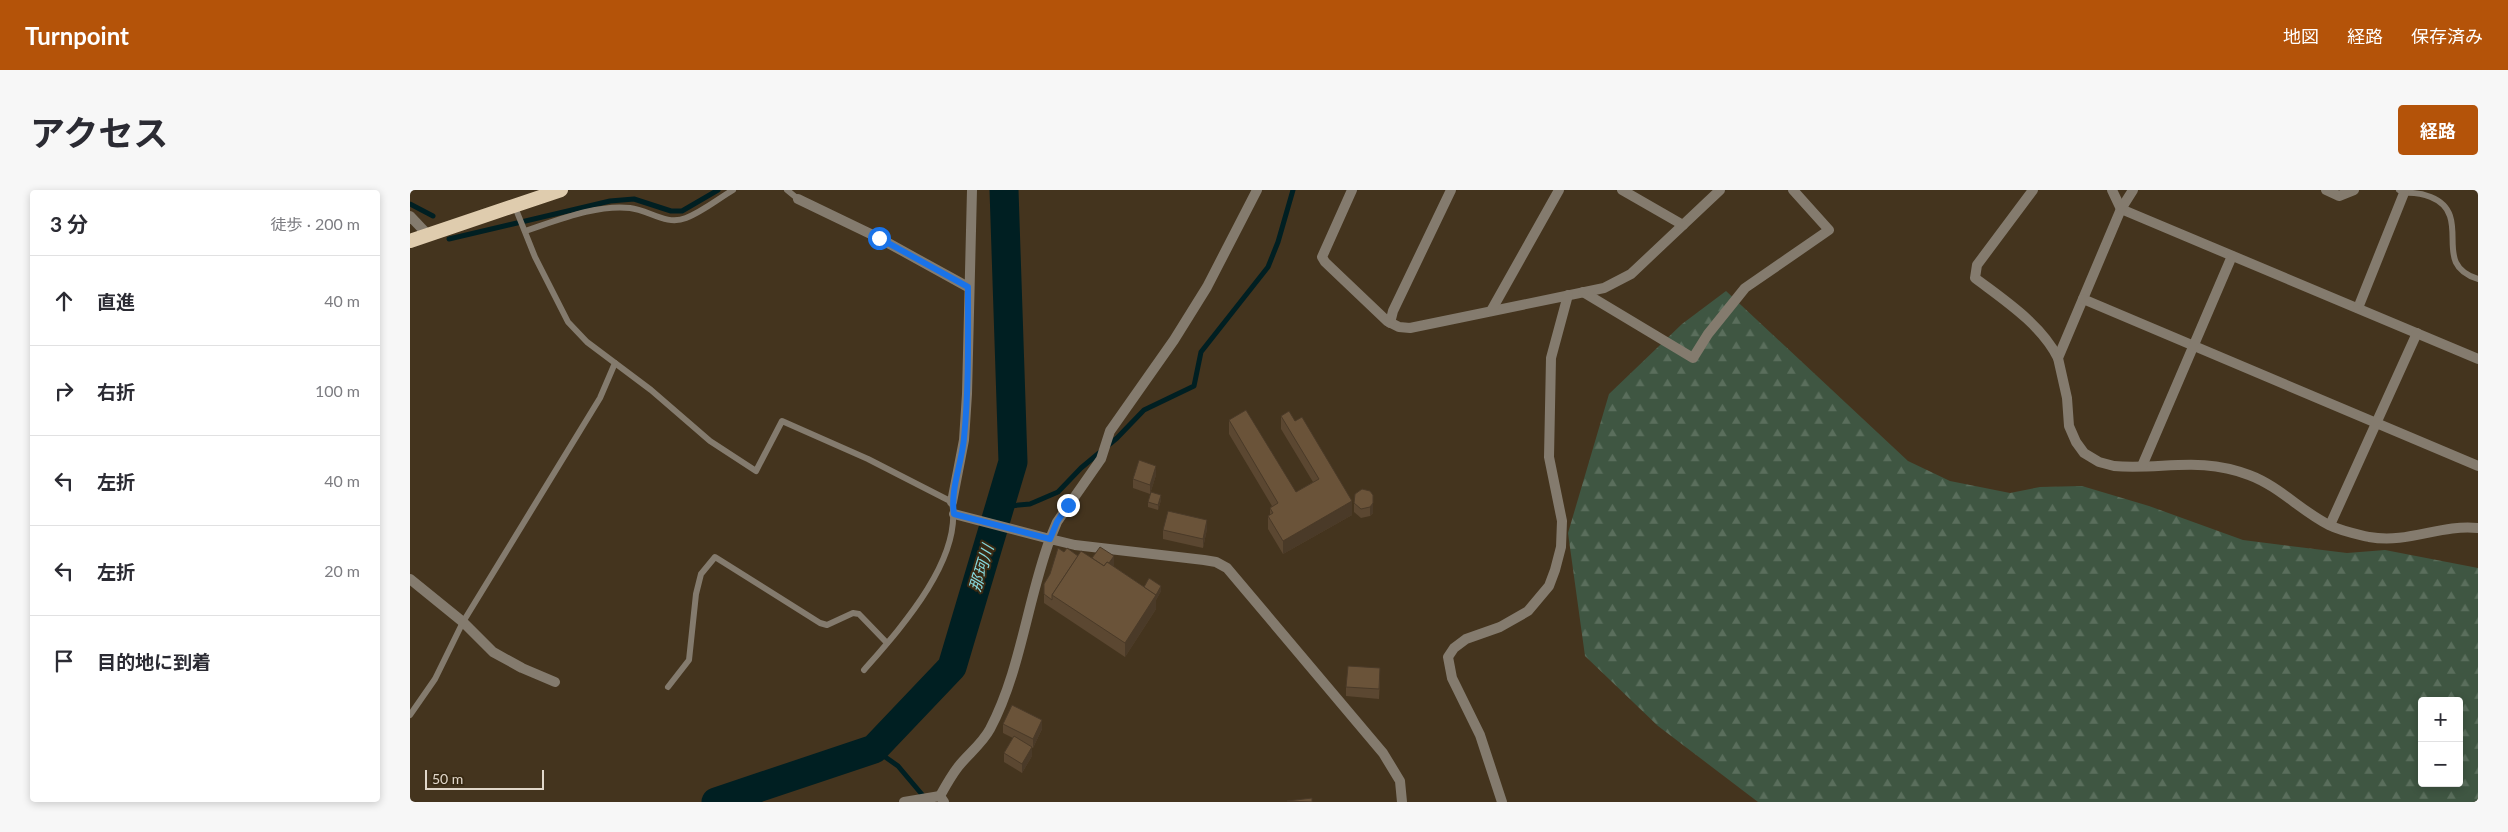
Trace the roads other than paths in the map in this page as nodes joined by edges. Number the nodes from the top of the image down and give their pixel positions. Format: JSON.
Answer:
{"nodes":[{"id":1,"x":561,"y":190,"type":"edge"},
{"id":2,"x":733,"y":190,"type":"edge"},
{"id":3,"x":787,"y":190,"type":"edge"},
{"id":4,"x":972,"y":190,"type":"edge"},
{"id":5,"x":1257,"y":190,"type":"edge"},
{"id":6,"x":1352,"y":190,"type":"edge"},
{"id":7,"x":1450,"y":190,"type":"edge"},
{"id":8,"x":1558,"y":190,"type":"edge"},
{"id":9,"x":1622,"y":190,"type":"edge"},
{"id":10,"x":1720,"y":190,"type":"edge"},
{"id":11,"x":1793,"y":190,"type":"edge"},
{"id":12,"x":2032,"y":190,"type":"edge"},
{"id":13,"x":2112,"y":190,"type":"edge"},
{"id":14,"x":2133,"y":190,"type":"edge"},
{"id":15,"x":2326,"y":190,"type":"edge"},
{"id":16,"x":2354,"y":190,"type":"edge"},
{"id":17,"x":2401,"y":192,"type":"edge"},
{"id":18,"x":798,"y":199,"type":"joint"},
{"id":19,"x":516,"y":207,"type":"junction"},
{"id":20,"x":2121,"y":209,"type":"junction"},
{"id":21,"x":410,"y":216,"type":"edge"},
{"id":22,"x":1683,"y":225,"type":"junction"},
{"id":23,"x":525,"y":231,"type":"junction"},
{"id":24,"x":428,"y":235,"type":"junction"},
{"id":25,"x":410,"y":241,"type":"edge"},
{"id":26,"x":2232,"y":256,"type":"junction"},
{"id":27,"x":2478,"y":279,"type":"edge"},
{"id":28,"x":968,"y":287,"type":"junction"},
{"id":29,"x":1583,"y":292,"type":"junction"},
{"id":30,"x":1568,"y":296,"type":"junction"},
{"id":31,"x":2083,"y":298,"type":"junction"},
{"id":32,"x":2358,"y":308,"type":"junction"},
{"id":33,"x":1491,"y":311,"type":"junction"},
{"id":34,"x":1390,"y":323,"type":"junction"},
{"id":35,"x":2417,"y":333,"type":"junction"},
{"id":36,"x":2195,"y":346,"type":"junction"},
{"id":37,"x":2058,"y":358,"type":"junction"},
{"id":38,"x":2478,"y":359,"type":"edge"},
{"id":39,"x":616,"y":363,"type":"junction"},
{"id":40,"x":2377,"y":423,"type":"junction"},
{"id":41,"x":2142,"y":466,"type":"junction"},
{"id":42,"x":2478,"y":466,"type":"edge"},
{"id":43,"x":952,"y":502,"type":"junction"},
{"id":44,"x":958,"y":515,"type":"junction"},
{"id":45,"x":2330,"y":526,"type":"junction"},
{"id":46,"x":2478,"y":528,"type":"edge"},
{"id":47,"x":1046,"y":538,"type":"junction"},
{"id":48,"x":410,"y":579,"type":"edge"},
{"id":49,"x":463,"y":622,"type":"junction"},
{"id":50,"x":887,"y":644,"type":"junction"},
{"id":51,"x":864,"y":670,"type":"dead end"},
{"id":52,"x":555,"y":682,"type":"dead end"},
{"id":53,"x":668,"y":687,"type":"dead end"},
{"id":54,"x":410,"y":716,"type":"edge"},
{"id":55,"x":942,"y":799,"type":"edge"},
{"id":56,"x":904,"y":802,"type":"edge"},
{"id":57,"x":1402,"y":802,"type":"edge"},
{"id":58,"x":1502,"y":802,"type":"edge"}],
"edges":[{"from":1,"to":19,"type":"highway"},
{"from":2,"to":23,"type":"lane"},
{"from":3,"to":18,"type":"lane"},
{"from":4,"to":28,"type":"street"},
{"from":5,"to":47,"type":"street"},
{"from":6,"to":34,"type":"street"},
{"from":7,"to":34,"type":"street"},
{"from":8,"to":33,"type":"street"},
{"from":9,"to":22,"type":"street"},
{"from":10,"to":22,"type":"street"},
{"from":11,"to":29,"type":"street"},
{"from":12,"to":37,"type":"street"},
{"from":13,"to":20,"type":"street"},
{"from":14,"to":20,"type":"street"},
{"from":15,"to":16,"type":"street"},
{"from":17,"to":27,"type":"lane"},
{"from":17,"to":32,"type":"street"},
{"from":18,"to":28,"type":"street"},
{"from":19,"to":23,"type":"lane"},
{"from":19,"to":24,"type":"highway"},
{"from":20,"to":26,"type":"street"},
{"from":20,"to":31,"type":"street"},
{"from":21,"to":24,"type":"street"},
{"from":22,"to":29,"type":"street"},
{"from":23,"to":39,"type":"lane"},
{"from":24,"to":25,"type":"highway"},
{"from":26,"to":32,"type":"street"},
{"from":26,"to":36,"type":"street"},
{"from":28,"to":43,"type":"street"},
{"from":29,"to":30,"type":"street"},
{"from":30,"to":33,"type":"street"},
{"from":30,"to":58,"type":"street"},
{"from":31,"to":36,"type":"street"},
{"from":31,"to":37,"type":"street"},
{"from":32,"to":35,"type":"street"},
{"from":33,"to":34,"type":"street"},
{"from":35,"to":38,"type":"street"},
{"from":35,"to":40,"type":"street"},
{"from":36,"to":40,"type":"street"},
{"from":36,"to":41,"type":"street"},
{"from":37,"to":41,"type":"street"},
{"from":39,"to":43,"type":"lane"},
{"from":39,"to":49,"type":"lane"},
{"from":40,"to":42,"type":"street"},
{"from":40,"to":45,"type":"street"},
{"from":41,"to":45,"type":"street"},
{"from":43,"to":44,"type":"lane"},
{"from":44,"to":47,"type":"street"},
{"from":44,"to":50,"type":"lane"},
{"from":45,"to":46,"type":"street"},
{"from":47,"to":55,"type":"street"},
{"from":47,"to":57,"type":"street"},
{"from":48,"to":49,"type":"street"},
{"from":49,"to":52,"type":"street"},
{"from":49,"to":54,"type":"lane"},
{"from":50,"to":51,"type":"lane"},
{"from":50,"to":53,"type":"lane"},
{"from":55,"to":56,"type":"street"}]}
